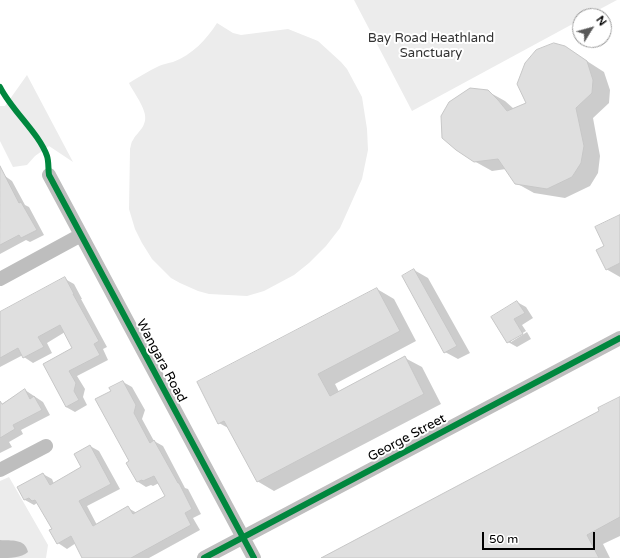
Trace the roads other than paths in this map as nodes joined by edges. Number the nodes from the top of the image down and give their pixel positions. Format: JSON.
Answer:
{"nodes":[{"id":1,"x":49,"y":175,"type":"dead end"},
{"id":2,"x":81,"y":235,"type":"junction"},
{"id":3,"x":0,"y":279,"type":"edge"},
{"id":4,"x":620,"y":338,"type":"edge"},
{"id":5,"x":46,"y":446,"type":"dead end"},
{"id":6,"x":0,"y":470,"type":"edge"},
{"id":7,"x":243,"y":538,"type":"junction"},
{"id":8,"x":204,"y":558,"type":"edge"},
{"id":9,"x":254,"y":558,"type":"edge"}],
"edges":[{"from":1,"to":2,"type":"street","name":"Wangara Road"},
{"from":2,"to":3,"type":"street"},
{"from":2,"to":7,"type":"street","name":"Wangara Road"},
{"from":4,"to":7,"type":"street","name":"George Street"},
{"from":5,"to":6,"type":"street"},
{"from":7,"to":8,"type":"street","name":"George Street"},
{"from":7,"to":9,"type":"street","name":"Wangara Road"}]}
